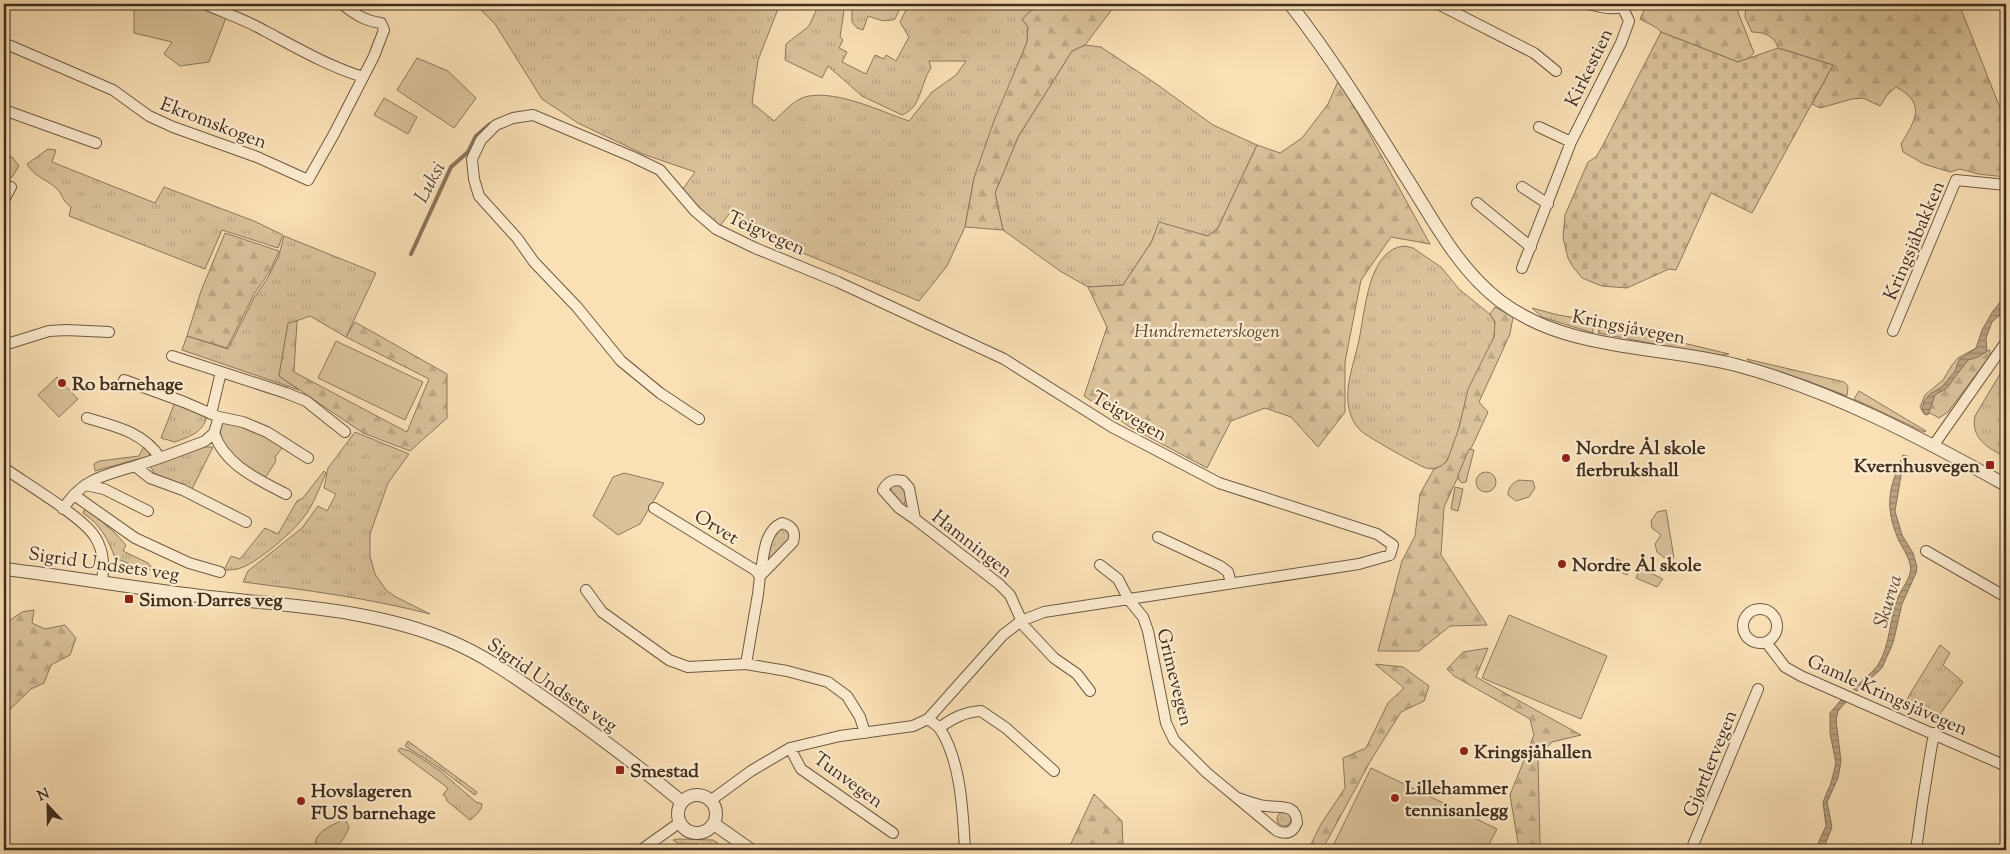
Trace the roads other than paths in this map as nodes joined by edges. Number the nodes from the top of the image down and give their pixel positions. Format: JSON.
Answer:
{"nodes":[{"id":1,"x":205,"y":4,"type":"edge"},
{"id":2,"x":342,"y":4,"type":"edge"},
{"id":3,"x":1290,"y":4,"type":"edge"},
{"id":4,"x":1438,"y":4,"type":"edge"},
{"id":5,"x":1588,"y":4,"type":"edge"},
{"id":6,"x":1626,"y":6,"type":"edge"},
{"id":7,"x":4,"y":43,"type":"edge"},
{"id":8,"x":1556,"y":71,"type":"dead end"},
{"id":9,"x":363,"y":77,"type":"junction"},
{"id":10,"x":4,"y":110,"type":"edge"},
{"id":11,"x":1539,"y":127,"type":"dead end"},
{"id":12,"x":1571,"y":142,"type":"junction"},
{"id":13,"x":96,"y":143,"type":"dead end"},
{"id":14,"x":2006,"y":185,"type":"edge"},
{"id":15,"x":1522,"y":186,"type":"dead end"},
{"id":16,"x":11,"y":187,"type":"dead end"},
{"id":17,"x":4,"y":200,"type":"edge"},
{"id":18,"x":1478,"y":203,"type":"dead end"},
{"id":19,"x":1548,"y":204,"type":"junction"},
{"id":20,"x":1531,"y":247,"type":"junction"},
{"id":21,"x":1522,"y":268,"type":"dead end"},
{"id":22,"x":1893,"y":331,"type":"dead end"},
{"id":23,"x":109,"y":332,"type":"dead end"},
{"id":24,"x":2006,"y":342,"type":"edge"},
{"id":25,"x":4,"y":345,"type":"edge"},
{"id":26,"x":172,"y":356,"type":"dead end"},
{"id":27,"x":221,"y":372,"type":"junction"},
{"id":28,"x":124,"y":380,"type":"dead end"},
{"id":29,"x":215,"y":416,"type":"junction"},
{"id":30,"x":87,"y":418,"type":"dead end"},
{"id":31,"x":699,"y":419,"type":"dead end"},
{"id":32,"x":214,"y":432,"type":"junction"},
{"id":33,"x":345,"y":432,"type":"dead end"},
{"id":34,"x":1934,"y":446,"type":"junction"},
{"id":35,"x":160,"y":458,"type":"junction"},
{"id":36,"x":308,"y":458,"type":"dead end"},
{"id":37,"x":135,"y":466,"type":"junction"},
{"id":38,"x":4,"y":468,"type":"edge"},
{"id":39,"x":85,"y":485,"type":"junction"},
{"id":40,"x":2006,"y":485,"type":"edge"},
{"id":41,"x":286,"y":494,"type":"dead end"},
{"id":42,"x":74,"y":495,"type":"junction"},
{"id":43,"x":654,"y":508,"type":"dead end"},
{"id":44,"x":63,"y":509,"type":"junction"},
{"id":45,"x":148,"y":511,"type":"dead end"},
{"id":46,"x":915,"y":519,"type":"dead end"},
{"id":47,"x":246,"y":522,"type":"dead end"},
{"id":48,"x":1158,"y":538,"type":"dead end"},
{"id":49,"x":1926,"y":551,"type":"dead end"},
{"id":50,"x":1100,"y":565,"type":"dead end"},
{"id":51,"x":4,"y":569,"type":"edge"},
{"id":52,"x":220,"y":572,"type":"dead end"},
{"id":53,"x":760,"y":576,"type":"junction"},
{"id":54,"x":102,"y":582,"type":"junction"},
{"id":55,"x":1231,"y":583,"type":"junction"},
{"id":56,"x":586,"y":590,"type":"dead end"},
{"id":57,"x":2006,"y":597,"type":"edge"},
{"id":58,"x":1129,"y":600,"type":"junction"},
{"id":59,"x":1021,"y":621,"type":"junction"},
{"id":60,"x":1766,"y":642,"type":"dead end"},
{"id":61,"x":746,"y":664,"type":"junction"},
{"id":62,"x":1758,"y":689,"type":"dead end"},
{"id":63,"x":1090,"y":691,"type":"dead end"},
{"id":64,"x":928,"y":719,"type":"junction"},
{"id":65,"x":939,"y":728,"type":"junction"},
{"id":66,"x":865,"y":733,"type":"junction"},
{"id":67,"x":1934,"y":733,"type":"junction"},
{"id":68,"x":790,"y":748,"type":"junction"},
{"id":69,"x":2006,"y":766,"type":"edge"},
{"id":70,"x":1054,"y":771,"type":"dead end"},
{"id":71,"x":1238,"y":798,"type":"junction"},
{"id":72,"x":710,"y":801,"type":"junction"},
{"id":73,"x":682,"y":802,"type":"junction"},
{"id":74,"x":680,"y":823,"type":"junction"},
{"id":75,"x":714,"y":824,"type":"junction"},
{"id":76,"x":893,"y":833,"type":"dead end"},
{"id":77,"x":640,"y":850,"type":"edge"},
{"id":78,"x":750,"y":850,"type":"edge"},
{"id":79,"x":965,"y":850,"type":"edge"},
{"id":80,"x":1691,"y":850,"type":"edge"},
{"id":81,"x":1916,"y":850,"type":"edge"}],
"edges":[{"from":1,"to":9,"type":"street"},
{"from":2,"to":9,"type":"street","name":"Ekromskogen"},
{"from":3,"to":34,"type":"street","name":"Kringsjåvegen"},
{"from":4,"to":8,"type":"street"},
{"from":5,"to":6,"type":"street"},
{"from":6,"to":12,"type":"street","name":"Kirkestien"},
{"from":7,"to":9,"type":"street","name":"Ekromskogen"},
{"from":10,"to":13,"type":"street"},
{"from":11,"to":12,"type":"street"},
{"from":12,"to":19,"type":"street","name":"Kirkestien"},
{"from":14,"to":22,"type":"street","name":"Kringsjåbakken"},
{"from":15,"to":19,"type":"street"},
{"from":16,"to":17,"type":"street"},
{"from":18,"to":20,"type":"street"},
{"from":19,"to":20,"type":"street","name":"Kirkestien"},
{"from":20,"to":21,"type":"street","name":"Kirkestien"},
{"from":23,"to":25,"type":"street"},
{"from":24,"to":34,"type":"street"},
{"from":26,"to":27,"type":"street"},
{"from":27,"to":29,"type":"street"},
{"from":27,"to":33,"type":"street"},
{"from":28,"to":29,"type":"street"},
{"from":29,"to":32,"type":"street"},
{"from":29,"to":36,"type":"street"},
{"from":30,"to":35,"type":"street"},
{"from":31,"to":55,"type":"street","name":"Teigvegen"},
{"from":32,"to":35,"type":"street"},
{"from":32,"to":41,"type":"street"},
{"from":34,"to":40,"type":"street","name":"Kringsjåvegen"},
{"from":35,"to":37,"type":"street"},
{"from":37,"to":39,"type":"street"},
{"from":37,"to":47,"type":"street"},
{"from":38,"to":44,"type":"street"},
{"from":39,"to":42,"type":"street"},
{"from":39,"to":45,"type":"street"},
{"from":42,"to":44,"type":"street"},
{"from":42,"to":52,"type":"street"},
{"from":43,"to":53,"type":"street","name":"Orvet"},
{"from":44,"to":54,"type":"street"},
{"from":46,"to":59,"type":"street","name":"Hamningen"},
{"from":48,"to":55,"type":"street"},
{"from":49,"to":57,"type":"street"},
{"from":50,"to":58,"type":"street","name":"Grimevegen"},
{"from":51,"to":54,"type":"street","name":"Sigrid Undsets veg"},
{"from":53,"to":53,"type":"street","name":"Orvet"},
{"from":53,"to":61,"type":"street","name":"Orvet"},
{"from":54,"to":73,"type":"street","name":"Sigrid Undsets veg"},
{"from":55,"to":58,"type":"street"},
{"from":56,"to":61,"type":"street"},
{"from":58,"to":59,"type":"street"},
{"from":58,"to":71,"type":"street","name":"Grimevegen"},
{"from":59,"to":63,"type":"street","name":"Hamningen"},
{"from":59,"to":64,"type":"street"},
{"from":60,"to":67,"type":"street","name":"Gamle Kringsjåvegen"},
{"from":61,"to":66,"type":"street"},
{"from":62,"to":80,"type":"street","name":"Gjørtlervegen"},
{"from":64,"to":65,"type":"street"},
{"from":64,"to":66,"type":"street"},
{"from":65,"to":70,"type":"street"},
{"from":65,"to":79,"type":"street"},
{"from":66,"to":68,"type":"street"},
{"from":67,"to":69,"type":"street","name":"Gamle Kringsjåvegen"},
{"from":67,"to":81,"type":"street"},
{"from":68,"to":72,"type":"street"},
{"from":68,"to":76,"type":"street","name":"Tunvegen"},
{"from":71,"to":71,"type":"street","name":"Grimevegen"},
{"from":72,"to":73,"type":"street"},
{"from":72,"to":75,"type":"street"},
{"from":73,"to":74,"type":"street"},
{"from":74,"to":75,"type":"street"},
{"from":74,"to":77,"type":"street"},
{"from":75,"to":78,"type":"street"}]}
